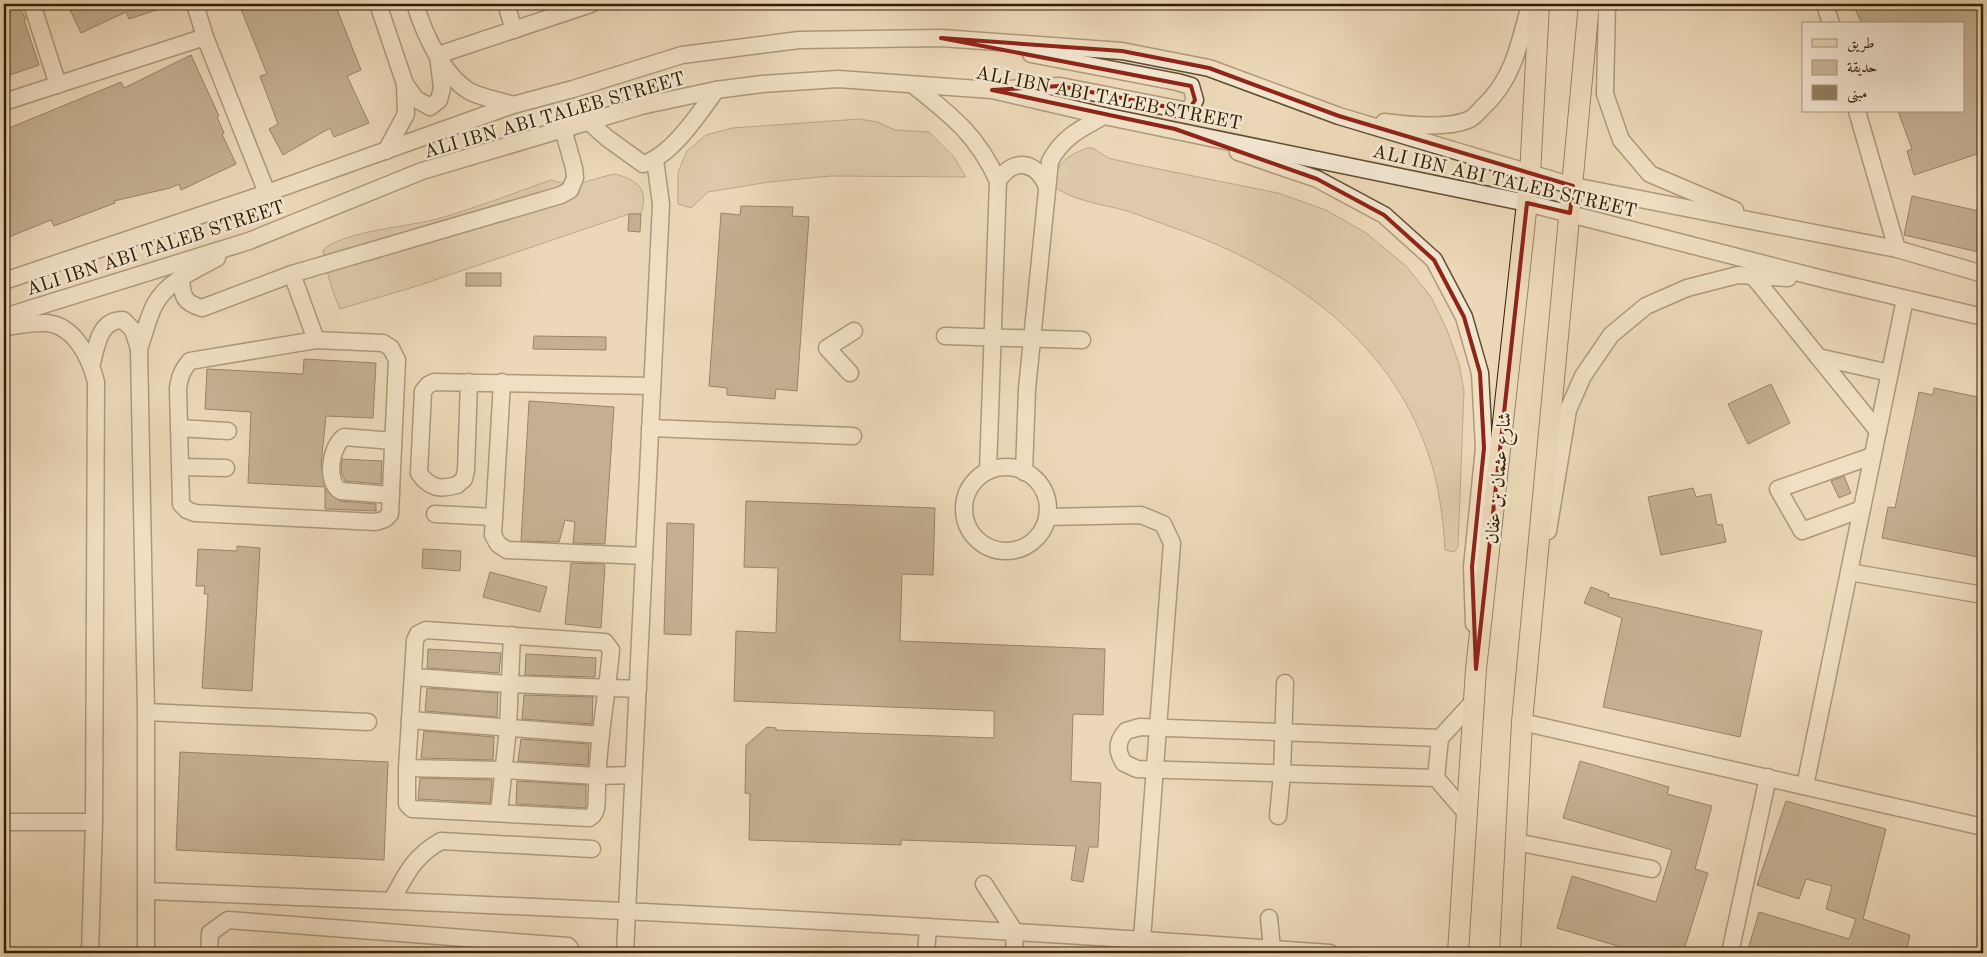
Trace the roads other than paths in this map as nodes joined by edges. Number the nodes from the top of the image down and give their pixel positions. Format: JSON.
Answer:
{"nodes":[{"id":1,"x":32,"y":4,"type":"edge"},
{"id":2,"x":195,"y":4,"type":"edge"},
{"id":3,"x":378,"y":4,"type":"edge"},
{"id":4,"x":415,"y":4,"type":"edge"},
{"id":5,"x":506,"y":4,"type":"edge"},
{"id":6,"x":591,"y":4,"type":"edge"},
{"id":7,"x":1530,"y":4,"type":"edge"},
{"id":8,"x":1539,"y":4,"type":"edge"},
{"id":9,"x":1589,"y":4,"type":"edge"},
{"id":10,"x":1607,"y":4,"type":"edge"},
{"id":11,"x":1825,"y":4,"type":"edge"},
{"id":12,"x":568,"y":7,"type":"edge"},
{"id":13,"x":1830,"y":22,"type":"edge"},
{"id":14,"x":514,"y":30,"type":"junction"},
{"id":15,"x":206,"y":36,"type":"junction"},
{"id":16,"x":941,"y":38,"type":"junction"},
{"id":17,"x":438,"y":55,"type":"junction"},
{"id":18,"x":405,"y":84,"type":"junction"},
{"id":19,"x":58,"y":85,"type":"junction"},
{"id":20,"x":913,"y":85,"type":"junction"},
{"id":21,"x":716,"y":90,"type":"junction"},
{"id":22,"x":992,"y":90,"type":"junction"},
{"id":23,"x":4,"y":102,"type":"edge"},
{"id":24,"x":514,"y":104,"type":"junction"},
{"id":25,"x":1857,"y":112,"type":"edge"},
{"id":26,"x":1104,"y":116,"type":"junction"},
{"id":27,"x":1338,"y":116,"type":"junction"},
{"id":28,"x":589,"y":122,"type":"junction"},
{"id":29,"x":563,"y":129,"type":"junction"},
{"id":30,"x":1175,"y":130,"type":"junction"},
{"id":31,"x":386,"y":151,"type":"junction"},
{"id":32,"x":655,"y":160,"type":"junction"},
{"id":33,"x":1050,"y":161,"type":"junction"},
{"id":34,"x":1032,"y":167,"type":"junction"},
{"id":35,"x":1530,"y":175,"type":"junction"},
{"id":36,"x":998,"y":181,"type":"junction"},
{"id":37,"x":1573,"y":186,"type":"junction"},
{"id":38,"x":1047,"y":187,"type":"junction"},
{"id":39,"x":267,"y":193,"type":"junction"},
{"id":40,"x":1527,"y":202,"type":"junction"},
{"id":41,"x":1570,"y":213,"type":"junction"},
{"id":42,"x":1789,"y":229,"type":"junction"},
{"id":43,"x":249,"y":241,"type":"junction"},
{"id":44,"x":1897,"y":249,"type":"junction"},
{"id":45,"x":292,"y":274,"type":"junction"},
{"id":46,"x":1983,"y":274,"type":"edge"},
{"id":47,"x":1753,"y":276,"type":"junction"},
{"id":48,"x":181,"y":278,"type":"junction"},
{"id":49,"x":1823,"y":280,"type":"junction"},
{"id":50,"x":4,"y":281,"type":"edge"},
{"id":51,"x":1905,"y":299,"type":"junction"},
{"id":52,"x":1983,"y":316,"type":"edge"},
{"id":53,"x":4,"y":317,"type":"edge"},
{"id":54,"x":4,"y":327,"type":"edge"},
{"id":55,"x":854,"y":331,"type":"dead end"},
{"id":56,"x":944,"y":336,"type":"dead end"},
{"id":57,"x":992,"y":336,"type":"junction"},
{"id":58,"x":1032,"y":338,"type":"junction"},
{"id":59,"x":316,"y":340,"type":"junction"},
{"id":60,"x":1082,"y":340,"type":"dead end"},
{"id":61,"x":139,"y":348,"type":"junction"},
{"id":62,"x":1818,"y":357,"type":"junction"},
{"id":63,"x":92,"y":363,"type":"junction"},
{"id":64,"x":850,"y":373,"type":"dead end"},
{"id":65,"x":1890,"y":373,"type":"junction"},
{"id":66,"x":469,"y":382,"type":"junction"},
{"id":67,"x":502,"y":382,"type":"junction"},
{"id":68,"x":652,"y":386,"type":"junction"},
{"id":69,"x":179,"y":428,"type":"junction"},
{"id":70,"x":650,"y":428,"type":"junction"},
{"id":71,"x":228,"y":431,"type":"dead end"},
{"id":72,"x":1878,"y":431,"type":"junction"},
{"id":73,"x":853,"y":436,"type":"dead end"},
{"id":74,"x":394,"y":441,"type":"junction"},
{"id":75,"x":1872,"y":456,"type":"junction"},
{"id":76,"x":181,"y":467,"type":"junction"},
{"id":77,"x":226,"y":468,"type":"dead end"},
{"id":78,"x":988,"y":471,"type":"junction"},
{"id":79,"x":1024,"y":472,"type":"junction"},
{"id":80,"x":391,"y":495,"type":"junction"},
{"id":81,"x":1862,"y":509,"type":"junction"},
{"id":82,"x":435,"y":514,"type":"dead end"},
{"id":83,"x":494,"y":517,"type":"junction"},
{"id":84,"x":1047,"y":517,"type":"junction"},
{"id":85,"x":644,"y":556,"type":"junction"},
{"id":86,"x":1849,"y":572,"type":"junction"},
{"id":87,"x":1983,"y":595,"type":"edge"},
{"id":88,"x":512,"y":635,"type":"junction"},
{"id":89,"x":1476,"y":669,"type":"junction"},
{"id":90,"x":414,"y":677,"type":"junction"},
{"id":91,"x":1285,"y":683,"type":"dead end"},
{"id":92,"x":508,"y":684,"type":"junction"},
{"id":93,"x":608,"y":687,"type":"junction"},
{"id":94,"x":638,"y":689,"type":"junction"},
{"id":95,"x":1474,"y":701,"type":"junction"},
{"id":96,"x":146,"y":712,"type":"junction"},
{"id":97,"x":410,"y":720,"type":"junction"},
{"id":98,"x":368,"y":722,"type":"dead end"},
{"id":99,"x":1522,"y":722,"type":"junction"},
{"id":100,"x":508,"y":728,"type":"junction"},
{"id":101,"x":1157,"y":728,"type":"junction"},
{"id":102,"x":1283,"y":732,"type":"junction"},
{"id":103,"x":601,"y":735,"type":"junction"},
{"id":104,"x":1440,"y":738,"type":"junction"},
{"id":105,"x":408,"y":768,"type":"junction"},
{"id":106,"x":503,"y":770,"type":"junction"},
{"id":107,"x":1154,"y":770,"type":"junction"},
{"id":108,"x":1282,"y":774,"type":"junction"},
{"id":109,"x":633,"y":775,"type":"junction"},
{"id":110,"x":597,"y":776,"type":"junction"},
{"id":111,"x":1436,"y":778,"type":"junction"},
{"id":112,"x":1768,"y":778,"type":"junction"},
{"id":113,"x":1805,"y":786,"type":"junction"},
{"id":114,"x":499,"y":813,"type":"junction"},
{"id":115,"x":1467,"y":814,"type":"junction"},
{"id":116,"x":1278,"y":816,"type":"dead end"},
{"id":117,"x":4,"y":822,"type":"edge"},
{"id":118,"x":94,"y":822,"type":"junction"},
{"id":119,"x":1983,"y":826,"type":"edge"},
{"id":120,"x":1516,"y":842,"type":"junction"},
{"id":121,"x":592,"y":849,"type":"dead end"},
{"id":122,"x":1652,"y":868,"type":"dead end"},
{"id":123,"x":984,"y":884,"type":"dead end"},
{"id":124,"x":147,"y":891,"type":"junction"},
{"id":125,"x":392,"y":900,"type":"junction"},
{"id":126,"x":627,"y":910,"type":"junction"},
{"id":127,"x":1269,"y":918,"type":"dead end"},
{"id":128,"x":928,"y":927,"type":"junction"},
{"id":129,"x":1015,"y":932,"type":"junction"},
{"id":130,"x":1142,"y":939,"type":"junction"},
{"id":131,"x":1272,"y":949,"type":"junction"},
{"id":132,"x":90,"y":953,"type":"edge"},
{"id":133,"x":146,"y":953,"type":"edge"},
{"id":134,"x":209,"y":953,"type":"edge"},
{"id":135,"x":573,"y":953,"type":"edge"},
{"id":136,"x":625,"y":953,"type":"edge"},
{"id":137,"x":926,"y":953,"type":"edge"},
{"id":138,"x":1014,"y":953,"type":"edge"},
{"id":139,"x":1330,"y":953,"type":"edge"},
{"id":140,"x":1458,"y":953,"type":"edge"},
{"id":141,"x":1510,"y":953,"type":"edge"},
{"id":142,"x":1730,"y":953,"type":"edge"}],
"edges":[{"from":1,"to":19,"type":"street"},
{"from":2,"to":15,"type":"street"},
{"from":3,"to":18,"type":"street"},
{"from":4,"to":17,"type":"street"},
{"from":5,"to":14,"type":"street"},
{"from":6,"to":12,"type":"street"},
{"from":7,"to":27,"type":"street"},
{"from":8,"to":35,"type":"main road","name":"شارع عثمان بن عفان"},
{"from":9,"to":37,"type":"main road"},
{"from":10,"to":42,"type":"street"},
{"from":11,"to":13,"type":"street"},
{"from":12,"to":14,"type":"street"},
{"from":14,"to":17,"type":"street"},
{"from":15,"to":19,"type":"street"},
{"from":15,"to":39,"type":"street"},
{"from":16,"to":22,"type":"street"},
{"from":16,"to":24,"type":"street","name":"ALI IBN ABI TALEB STREET"},
{"from":16,"to":27,"type":"street"},
{"from":17,"to":18,"type":"street"},
{"from":17,"to":24,"type":"street"},
{"from":18,"to":31,"type":"street"},
{"from":19,"to":23,"type":"street"},
{"from":20,"to":21,"type":"street","name":"ALI IBN ABI TALEB STREET"},
{"from":20,"to":22,"type":"street","name":"ALI IBN ABI TALEB STREET"},
{"from":20,"to":36,"type":"street"},
{"from":21,"to":28,"type":"street","name":"ALI IBN ABI TALEB STREET"},
{"from":21,"to":32,"type":"street"},
{"from":22,"to":26,"type":"street","name":"ALI IBN ABI TALEB STREET"},
{"from":24,"to":31,"type":"street","name":"ALI IBN ABI TALEB STREET"},
{"from":25,"to":44,"type":"street"},
{"from":26,"to":30,"type":"street","name":"ALI IBN ABI TALEB STREET"},
{"from":26,"to":33,"type":"street"},
{"from":27,"to":35,"type":"street"},
{"from":28,"to":29,"type":"street","name":"ALI IBN ABI TALEB STREET"},
{"from":28,"to":32,"type":"street"},
{"from":29,"to":43,"type":"street","name":"ALI IBN ABI TALEB STREET"},
{"from":29,"to":45,"type":"street"},
{"from":30,"to":40,"type":"street","name":"ALI IBN ABI TALEB STREET"},
{"from":30,"to":89,"type":"street"},
{"from":31,"to":39,"type":"street","name":"ALI IBN ABI TALEB STREET"},
{"from":32,"to":68,"type":"street"},
{"from":33,"to":34,"type":"street"},
{"from":33,"to":38,"type":"street"},
{"from":34,"to":36,"type":"street"},
{"from":34,"to":38,"type":"street"},
{"from":35,"to":37,"type":"street"},
{"from":35,"to":40,"type":"main road","name":"شارع عثمان بن عفان"},
{"from":36,"to":57,"type":"street"},
{"from":37,"to":41,"type":"main road"},
{"from":37,"to":42,"type":"street"},
{"from":38,"to":58,"type":"street"},
{"from":39,"to":50,"type":"street","name":"ALI IBN ABI TALEB STREET"},
{"from":40,"to":41,"type":"street","name":"ALI IBN ABI TALEB STREET"},
{"from":40,"to":89,"type":"main road","name":"شارع عثمان بن عفان"},
{"from":41,"to":49,"type":"street","name":"ALI IBN ABI TALEB STREET"},
{"from":41,"to":99,"type":"main road"},
{"from":42,"to":44,"type":"street"},
{"from":43,"to":48,"type":"street"},
{"from":43,"to":53,"type":"street","name":"ALI IBN ABI TALEB STREET"},
{"from":44,"to":46,"type":"street"},
{"from":45,"to":48,"type":"street"},
{"from":45,"to":59,"type":"street"},
{"from":47,"to":49,"type":"street"},
{"from":47,"to":62,"type":"street"},
{"from":47,"to":99,"type":"street"},
{"from":48,"to":61,"type":"street"},
{"from":49,"to":51,"type":"street","name":"ALI IBN ABI TALEB STREET"},
{"from":51,"to":52,"type":"street","name":"ALI IBN ABI TALEB STREET"},
{"from":51,"to":65,"type":"street"},
{"from":54,"to":63,"type":"street"},
{"from":55,"to":64,"type":"street"},
{"from":56,"to":57,"type":"street"},
{"from":57,"to":58,"type":"street"},
{"from":57,"to":78,"type":"street"},
{"from":58,"to":60,"type":"street"},
{"from":58,"to":79,"type":"street"},
{"from":59,"to":69,"type":"street"},
{"from":59,"to":74,"type":"street"},
{"from":61,"to":63,"type":"street"},
{"from":61,"to":96,"type":"street"},
{"from":62,"to":65,"type":"street"},
{"from":62,"to":72,"type":"street"},
{"from":63,"to":118,"type":"street"},
{"from":65,"to":72,"type":"street"},
{"from":66,"to":66,"type":"street"},
{"from":66,"to":67,"type":"street"},
{"from":67,"to":68,"type":"street"},
{"from":67,"to":83,"type":"street"},
{"from":68,"to":70,"type":"street"},
{"from":69,"to":71,"type":"street"},
{"from":69,"to":76,"type":"street"},
{"from":70,"to":73,"type":"street"},
{"from":70,"to":85,"type":"street"},
{"from":72,"to":75,"type":"street"},
{"from":74,"to":80,"type":"street"},
{"from":74,"to":80,"type":"street"},
{"from":75,"to":81,"type":"street"},
{"from":75,"to":81,"type":"street"},
{"from":76,"to":77,"type":"street"},
{"from":76,"to":80,"type":"street"},
{"from":78,"to":79,"type":"street"},
{"from":78,"to":84,"type":"street"},
{"from":79,"to":84,"type":"street"},
{"from":81,"to":86,"type":"street"},
{"from":82,"to":83,"type":"street"},
{"from":83,"to":85,"type":"street"},
{"from":84,"to":101,"type":"street"},
{"from":85,"to":94,"type":"street"},
{"from":86,"to":87,"type":"street"},
{"from":86,"to":113,"type":"street"},
{"from":88,"to":90,"type":"street"},
{"from":88,"to":92,"type":"street"},
{"from":88,"to":93,"type":"street"},
{"from":89,"to":95,"type":"main road","name":"شارع عثمان بن عفان"},
{"from":90,"to":92,"type":"street"},
{"from":90,"to":97,"type":"street"},
{"from":91,"to":102,"type":"street"},
{"from":92,"to":93,"type":"street"},
{"from":92,"to":100,"type":"street"},
{"from":93,"to":94,"type":"street"},
{"from":93,"to":103,"type":"street"},
{"from":94,"to":109,"type":"street"},
{"from":95,"to":104,"type":"street"},
{"from":95,"to":115,"type":"main road","name":"شارع عثمان بن عفان"},
{"from":96,"to":98,"type":"street"},
{"from":96,"to":124,"type":"street"},
{"from":97,"to":100,"type":"street"},
{"from":97,"to":105,"type":"street"},
{"from":99,"to":112,"type":"street"},
{"from":99,"to":120,"type":"main road"},
{"from":100,"to":103,"type":"street"},
{"from":100,"to":106,"type":"street"},
{"from":101,"to":102,"type":"street"},
{"from":101,"to":107,"type":"street"},
{"from":101,"to":107,"type":"street"},
{"from":102,"to":104,"type":"street"},
{"from":102,"to":108,"type":"street"},
{"from":103,"to":110,"type":"street"},
{"from":104,"to":111,"type":"street"},
{"from":105,"to":106,"type":"street"},
{"from":105,"to":114,"type":"street"},
{"from":106,"to":110,"type":"street"},
{"from":106,"to":114,"type":"street"},
{"from":107,"to":108,"type":"street"},
{"from":107,"to":130,"type":"street"},
{"from":108,"to":111,"type":"street"},
{"from":108,"to":116,"type":"street"},
{"from":109,"to":110,"type":"street"},
{"from":109,"to":126,"type":"street"},
{"from":110,"to":114,"type":"street"},
{"from":111,"to":115,"type":"street"},
{"from":112,"to":113,"type":"street"},
{"from":112,"to":142,"type":"street"},
{"from":113,"to":119,"type":"street"},
{"from":115,"to":140,"type":"main road","name":"شارع عثمان بن عفان"},
{"from":117,"to":118,"type":"street"},
{"from":118,"to":132,"type":"street"},
{"from":120,"to":122,"type":"street"},
{"from":120,"to":141,"type":"main road"},
{"from":121,"to":125,"type":"street"},
{"from":123,"to":129,"type":"street"},
{"from":124,"to":125,"type":"street"},
{"from":124,"to":133,"type":"street"},
{"from":125,"to":126,"type":"street"},
{"from":126,"to":128,"type":"street"},
{"from":126,"to":136,"type":"street"},
{"from":127,"to":131,"type":"street"},
{"from":128,"to":129,"type":"street"},
{"from":128,"to":137,"type":"street"},
{"from":129,"to":130,"type":"street"},
{"from":129,"to":138,"type":"street"},
{"from":130,"to":131,"type":"street"},
{"from":131,"to":139,"type":"street"},
{"from":134,"to":135,"type":"street"}]}
